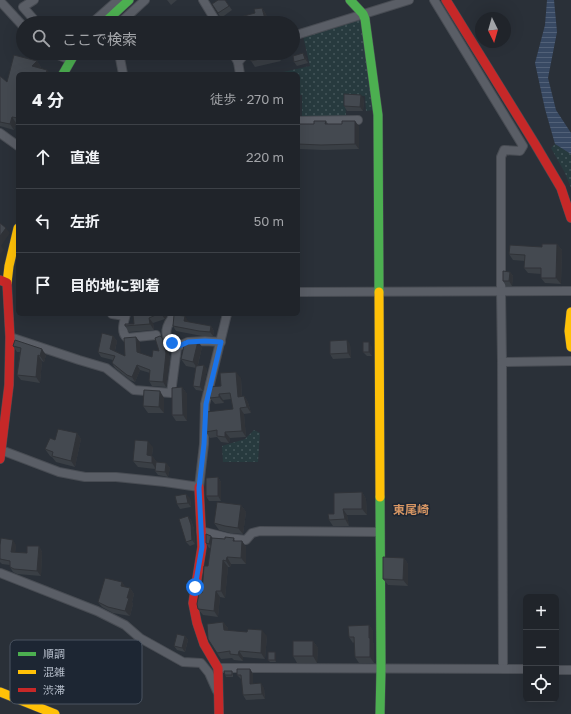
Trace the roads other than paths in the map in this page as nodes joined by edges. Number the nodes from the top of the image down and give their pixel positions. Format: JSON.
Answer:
{"nodes":[{"id":1,"x":34,"y":0,"type":"edge"},
{"id":2,"x":118,"y":0,"type":"edge"},
{"id":3,"x":129,"y":0,"type":"edge"},
{"id":4,"x":145,"y":0,"type":"edge"},
{"id":5,"x":203,"y":0,"type":"edge"},
{"id":6,"x":350,"y":0,"type":"edge"},
{"id":7,"x":409,"y":0,"type":"edge"},
{"id":8,"x":434,"y":0,"type":"edge"},
{"id":9,"x":446,"y":0,"type":"edge"},
{"id":10,"x":0,"y":1,"type":"edge"},
{"id":11,"x":363,"y":14,"type":"junction"},
{"id":12,"x":31,"y":16,"type":"edge"},
{"id":13,"x":100,"y":16,"type":"edge"},
{"id":14,"x":112,"y":16,"type":"edge"},
{"id":15,"x":128,"y":16,"type":"edge"},
{"id":16,"x":213,"y":16,"type":"edge"},
{"id":17,"x":16,"y":18,"type":"edge"},
{"id":18,"x":300,"y":34,"type":"edge"},
{"id":19,"x":71,"y":60,"type":"edge"},
{"id":20,"x":120,"y":60,"type":"edge"},
{"id":21,"x":238,"y":62,"type":"edge"},
{"id":22,"x":64,"y":72,"type":"edge"},
{"id":23,"x":123,"y":72,"type":"edge"},
{"id":24,"x":240,"y":72,"type":"edge"},
{"id":25,"x":358,"y":120,"type":"dead end"},
{"id":26,"x":300,"y":121,"type":"edge"},
{"id":27,"x":0,"y":132,"type":"edge"},
{"id":28,"x":16,"y":141,"type":"edge"},
{"id":29,"x":571,"y":218,"type":"edge"},
{"id":30,"x":16,"y":238,"type":"edge"},
{"id":31,"x":5,"y":285,"type":"edge"},
{"id":32,"x":378,"y":291,"type":"junction"},
{"id":33,"x":501,"y":291,"type":"junction"},
{"id":34,"x":571,"y":291,"type":"edge"},
{"id":35,"x":300,"y":292,"type":"edge"},
{"id":36,"x":0,"y":298,"type":"edge"},
{"id":37,"x":571,"y":312,"type":"edge"},
{"id":38,"x":125,"y":316,"type":"edge"},
{"id":39,"x":173,"y":316,"type":"edge"},
{"id":40,"x":227,"y":316,"type":"edge"},
{"id":41,"x":156,"y":334,"type":"dead end"},
{"id":42,"x":10,"y":337,"type":"junction"},
{"id":43,"x":221,"y":342,"type":"junction"},
{"id":44,"x":177,"y":347,"type":"junction"},
{"id":45,"x":571,"y":347,"type":"edge"},
{"id":46,"x":502,"y":362,"type":"junction"},
{"id":47,"x":571,"y":362,"type":"edge"},
{"id":48,"x":1,"y":455,"type":"edge"},
{"id":49,"x":199,"y":488,"type":"junction"},
{"id":50,"x":202,"y":532,"type":"junction"},
{"id":51,"x":380,"y":532,"type":"junction"},
{"id":52,"x":0,"y":573,"type":"edge"},
{"id":53,"x":218,"y":668,"type":"junction"},
{"id":54,"x":381,"y":669,"type":"junction"},
{"id":55,"x":503,"y":669,"type":"junction"},
{"id":56,"x":523,"y":670,"type":"edge"},
{"id":57,"x":559,"y":670,"type":"edge"},
{"id":58,"x":571,"y":670,"type":"edge"},
{"id":59,"x":0,"y":692,"type":"edge"},
{"id":60,"x":10,"y":696,"type":"edge"},
{"id":61,"x":219,"y":698,"type":"junction"},
{"id":62,"x":29,"y":704,"type":"edge"},
{"id":63,"x":54,"y":714,"type":"edge"},
{"id":64,"x":213,"y":714,"type":"edge"},
{"id":65,"x":219,"y":714,"type":"edge"},
{"id":66,"x":380,"y":714,"type":"edge"}],
"edges":[{"from":1,"to":12,"type":"street"},
{"from":2,"to":13,"type":"street"},
{"from":3,"to":14,"type":"street"},
{"from":4,"to":15,"type":"street"},
{"from":5,"to":16,"type":"street"},
{"from":6,"to":11,"type":"street"},
{"from":7,"to":11,"type":"street"},
{"from":8,"to":33,"type":"street"},
{"from":9,"to":29,"type":"street"},
{"from":10,"to":17,"type":"street"},
{"from":11,"to":18,"type":"street"},
{"from":11,"to":32,"type":"street"},
{"from":19,"to":22,"type":"street"},
{"from":20,"to":23,"type":"street"},
{"from":21,"to":24,"type":"street"},
{"from":25,"to":26,"type":"street"},
{"from":27,"to":28,"type":"street"},
{"from":30,"to":31,"type":"street"},
{"from":31,"to":36,"type":"street"},
{"from":31,"to":42,"type":"street"},
{"from":32,"to":33,"type":"street"},
{"from":32,"to":35,"type":"street"},
{"from":32,"to":51,"type":"street"},
{"from":33,"to":34,"type":"street"},
{"from":33,"to":46,"type":"street"},
{"from":37,"to":45,"type":"street"},
{"from":38,"to":41,"type":"street"},
{"from":39,"to":44,"type":"street"},
{"from":40,"to":43,"type":"street"},
{"from":42,"to":44,"type":"street"},
{"from":42,"to":48,"type":"street"},
{"from":43,"to":44,"type":"street"},
{"from":43,"to":49,"type":"street"},
{"from":46,"to":47,"type":"street"},
{"from":46,"to":55,"type":"street"},
{"from":48,"to":49,"type":"street"},
{"from":49,"to":50,"type":"street"},
{"from":50,"to":51,"type":"street"},
{"from":50,"to":53,"type":"street"},
{"from":51,"to":54,"type":"street"},
{"from":52,"to":61,"type":"street"},
{"from":53,"to":54,"type":"street"},
{"from":53,"to":61,"type":"street"},
{"from":54,"to":55,"type":"street"},
{"from":54,"to":66,"type":"street"},
{"from":55,"to":56,"type":"street"},
{"from":57,"to":58,"type":"street"},
{"from":59,"to":60,"type":"street"},
{"from":61,"to":64,"type":"street"},
{"from":61,"to":65,"type":"street"},
{"from":62,"to":63,"type":"street"}]}
